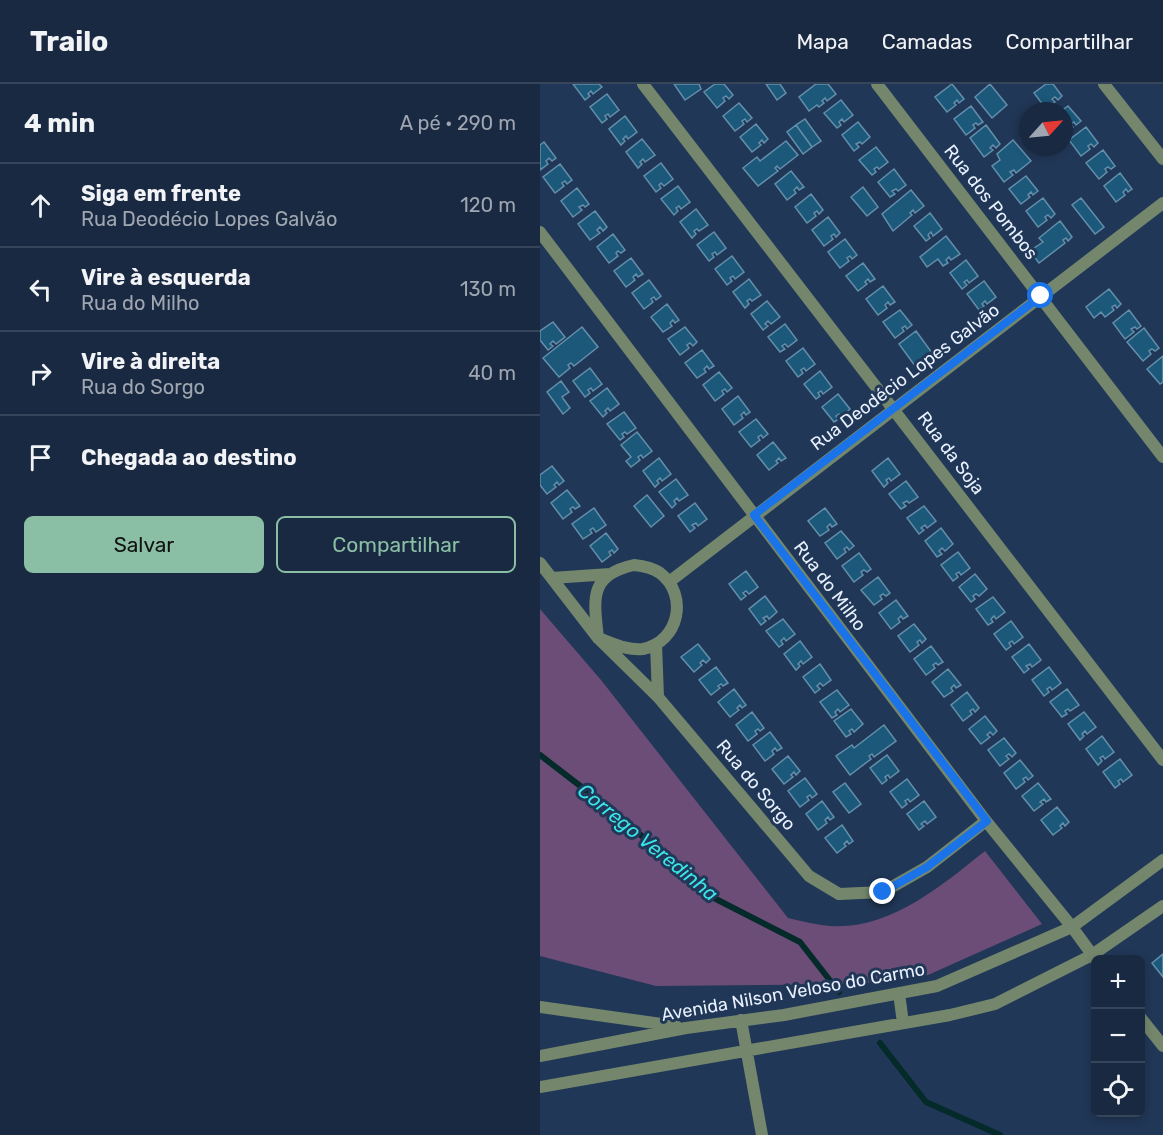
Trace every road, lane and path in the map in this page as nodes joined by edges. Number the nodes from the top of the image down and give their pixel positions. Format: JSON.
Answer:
{"nodes":[{"id":1,"x":643,"y":84,"type":"edge"},
{"id":2,"x":877,"y":84,"type":"edge"},
{"id":3,"x":1104,"y":84,"type":"edge"},
{"id":4,"x":1163,"y":159,"type":"edge"},
{"id":5,"x":1163,"y":203,"type":"edge"},
{"id":6,"x":540,"y":232,"type":"edge"},
{"id":7,"x":1041,"y":296,"type":"junction"},
{"id":8,"x":893,"y":408,"type":"junction"},
{"id":9,"x":1163,"y":457,"type":"edge"},
{"id":10,"x":754,"y":515,"type":"junction"},
{"id":11,"x":540,"y":563,"type":"edge"},
{"id":12,"x":610,"y":574,"type":"junction"},
{"id":13,"x":552,"y":578,"type":"junction"},
{"id":14,"x":669,"y":582,"type":"junction"},
{"id":15,"x":598,"y":638,"type":"junction"},
{"id":16,"x":656,"y":645,"type":"junction"},
{"id":17,"x":658,"y":697,"type":"junction"},
{"id":18,"x":1163,"y":760,"type":"edge"},
{"id":19,"x":987,"y":821,"type":"junction"},
{"id":20,"x":1163,"y":861,"type":"edge"},
{"id":21,"x":1163,"y":906,"type":"edge"},
{"id":22,"x":1072,"y":927,"type":"junction"},
{"id":23,"x":1093,"y":955,"type":"edge"},
{"id":24,"x":1097,"y":955,"type":"edge"},
{"id":25,"x":1091,"y":958,"type":"edge"},
{"id":26,"x":899,"y":993,"type":"junction"},
{"id":27,"x":540,"y":1007,"type":"edge"},
{"id":28,"x":741,"y":1020,"type":"junction"},
{"id":29,"x":903,"y":1023,"type":"junction"},
{"id":30,"x":1145,"y":1023,"type":"edge"},
{"id":31,"x":686,"y":1028,"type":"junction"},
{"id":32,"x":1163,"y":1046,"type":"edge"},
{"id":33,"x":746,"y":1050,"type":"junction"},
{"id":34,"x":540,"y":1056,"type":"edge"},
{"id":35,"x":540,"y":1087,"type":"edge"},
{"id":36,"x":762,"y":1135,"type":"edge"}],
"edges":[{"from":1,"to":8,"type":"street","name":"Rua da Soja"},
{"from":2,"to":7,"type":"street","name":"Rua dos Pombos"},
{"from":3,"to":4,"type":"street"},
{"from":5,"to":7,"type":"street","name":"Rua Deodécio Lopes Galvão"},
{"from":6,"to":10,"type":"street","name":"Rua do Milho"},
{"from":7,"to":8,"type":"street","name":"Rua Deodécio Lopes Galvão"},
{"from":7,"to":9,"type":"street","name":"Rua dos Pombos"},
{"from":8,"to":10,"type":"street","name":"Rua Deodécio Lopes Galvão"},
{"from":8,"to":18,"type":"street","name":"Rua da Soja"},
{"from":10,"to":14,"type":"street","name":"Rua Deodécio Lopes Galvão"},
{"from":10,"to":19,"type":"street","name":"Rua do Milho"},
{"from":11,"to":13,"type":"street","name":"Rua do Sorgo"},
{"from":12,"to":13,"type":"street"},
{"from":12,"to":14,"type":"street"},
{"from":12,"to":15,"type":"street"},
{"from":13,"to":15,"type":"street","name":"Rua do Sorgo"},
{"from":14,"to":16,"type":"street"},
{"from":15,"to":16,"type":"street"},
{"from":15,"to":17,"type":"street","name":"Rua do Sorgo"},
{"from":16,"to":17,"type":"street"},
{"from":17,"to":19,"type":"street","name":"Rua do Sorgo"},
{"from":19,"to":22,"type":"street","name":"Rua do Milho"},
{"from":20,"to":22,"type":"street","name":"Avenida Nilson Veloso do Carmo"},
{"from":21,"to":24,"type":"street"},
{"from":22,"to":23,"type":"street","name":"Rua do Milho"},
{"from":22,"to":26,"type":"street","name":"Avenida Nilson Veloso do Carmo"},
{"from":25,"to":29,"type":"street"},
{"from":26,"to":28,"type":"street","name":"Avenida Nilson Veloso do Carmo"},
{"from":26,"to":29,"type":"street"},
{"from":27,"to":31,"type":"street"},
{"from":28,"to":31,"type":"street","name":"Avenida Nilson Veloso do Carmo"},
{"from":28,"to":33,"type":"street"},
{"from":29,"to":33,"type":"street"},
{"from":30,"to":32,"type":"street"},
{"from":31,"to":34,"type":"street","name":"Avenida Nilson Veloso do Carmo"},
{"from":33,"to":35,"type":"street"},
{"from":33,"to":36,"type":"street"}]}
